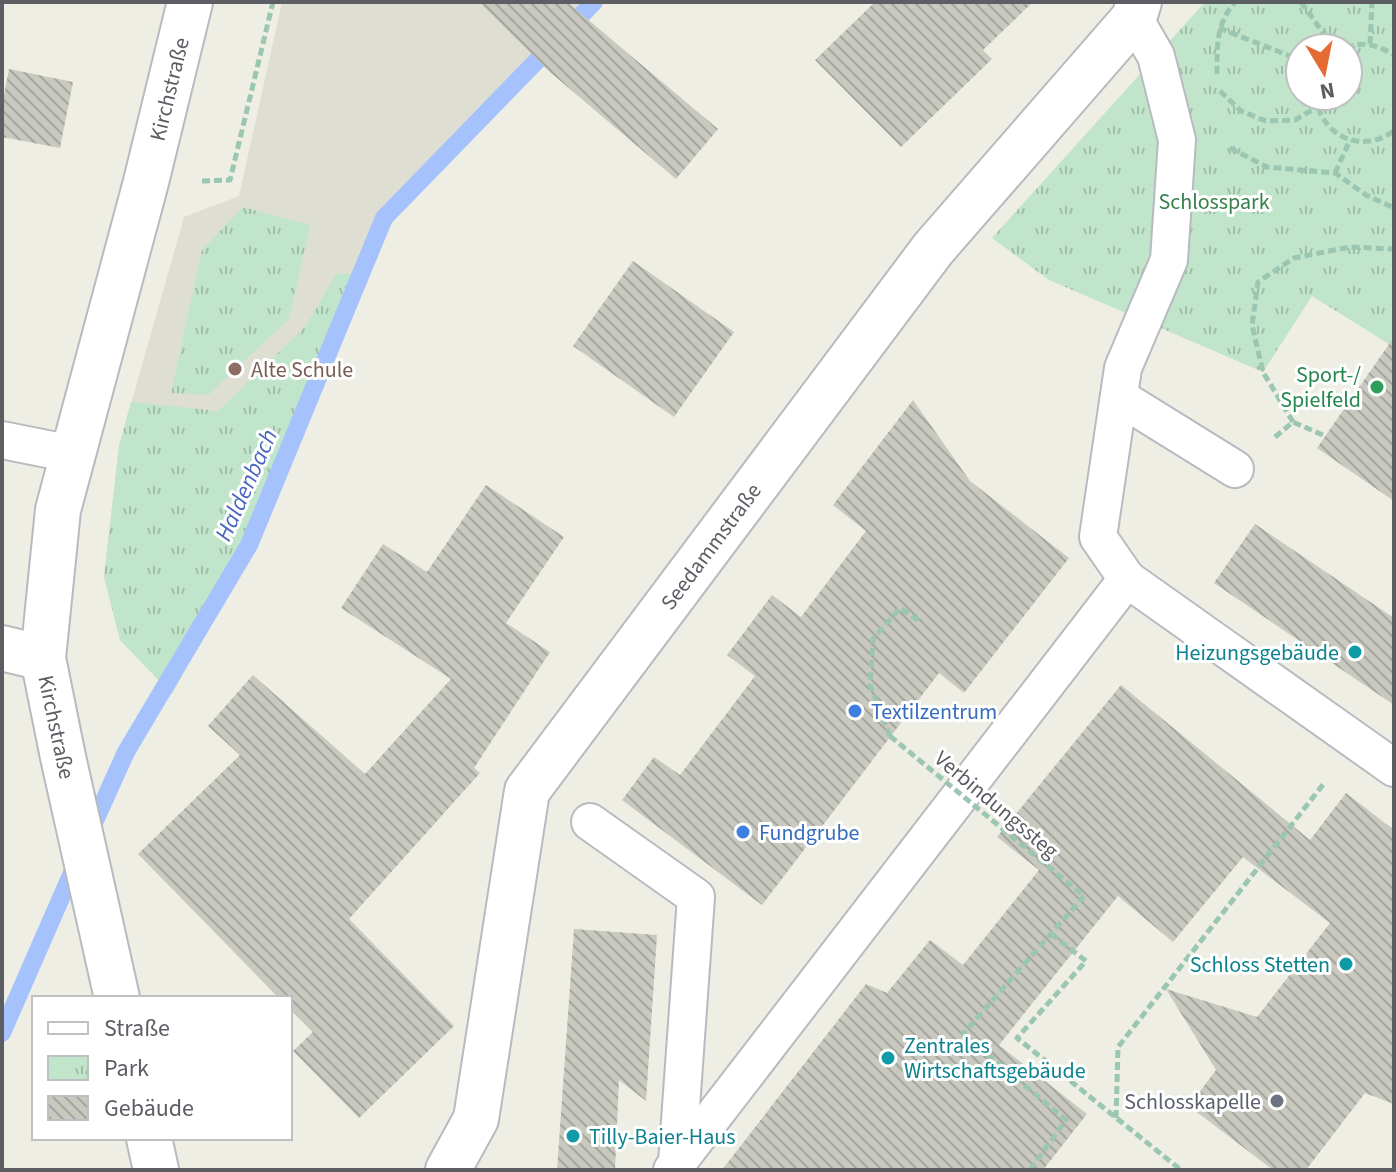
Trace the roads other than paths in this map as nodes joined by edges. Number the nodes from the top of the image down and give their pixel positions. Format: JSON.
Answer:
{"nodes":[{"id":1,"x":190,"y":2,"type":"edge"},
{"id":2,"x":1136,"y":10,"type":"edge"},
{"id":3,"x":1119,"y":397,"type":"junction"},
{"id":4,"x":2,"y":440,"type":"edge"},
{"id":5,"x":72,"y":454,"type":"junction"},
{"id":6,"x":1235,"y":469,"type":"dead end"},
{"id":7,"x":1127,"y":579,"type":"junction"},
{"id":8,"x":22,"y":653,"type":"edge"},
{"id":9,"x":1394,"y":768,"type":"edge"},
{"id":10,"x":590,"y":822,"type":"dead end"},
{"id":11,"x":117,"y":996,"type":"edge"},
{"id":12,"x":149,"y":1140,"type":"edge"},
{"id":13,"x":674,"y":1166,"type":"edge"},
{"id":14,"x":156,"y":1170,"type":"edge"},
{"id":15,"x":448,"y":1170,"type":"edge"}],
"edges":[{"from":1,"to":5,"type":"street","name":"Kirchstraße"},
{"from":2,"to":3,"type":"lane"},
{"from":2,"to":15,"type":"street","name":"Seedammstraße"},
{"from":3,"to":6,"type":"lane"},
{"from":3,"to":7,"type":"lane"},
{"from":4,"to":5,"type":"lane"},
{"from":5,"to":8,"type":"street","name":"Kirchstraße"},
{"from":7,"to":9,"type":"lane"},
{"from":7,"to":13,"type":"lane"},
{"from":8,"to":11,"type":"street","name":"Kirchstraße"},
{"from":10,"to":13,"type":"lane"},
{"from":12,"to":14,"type":"street"}]}
